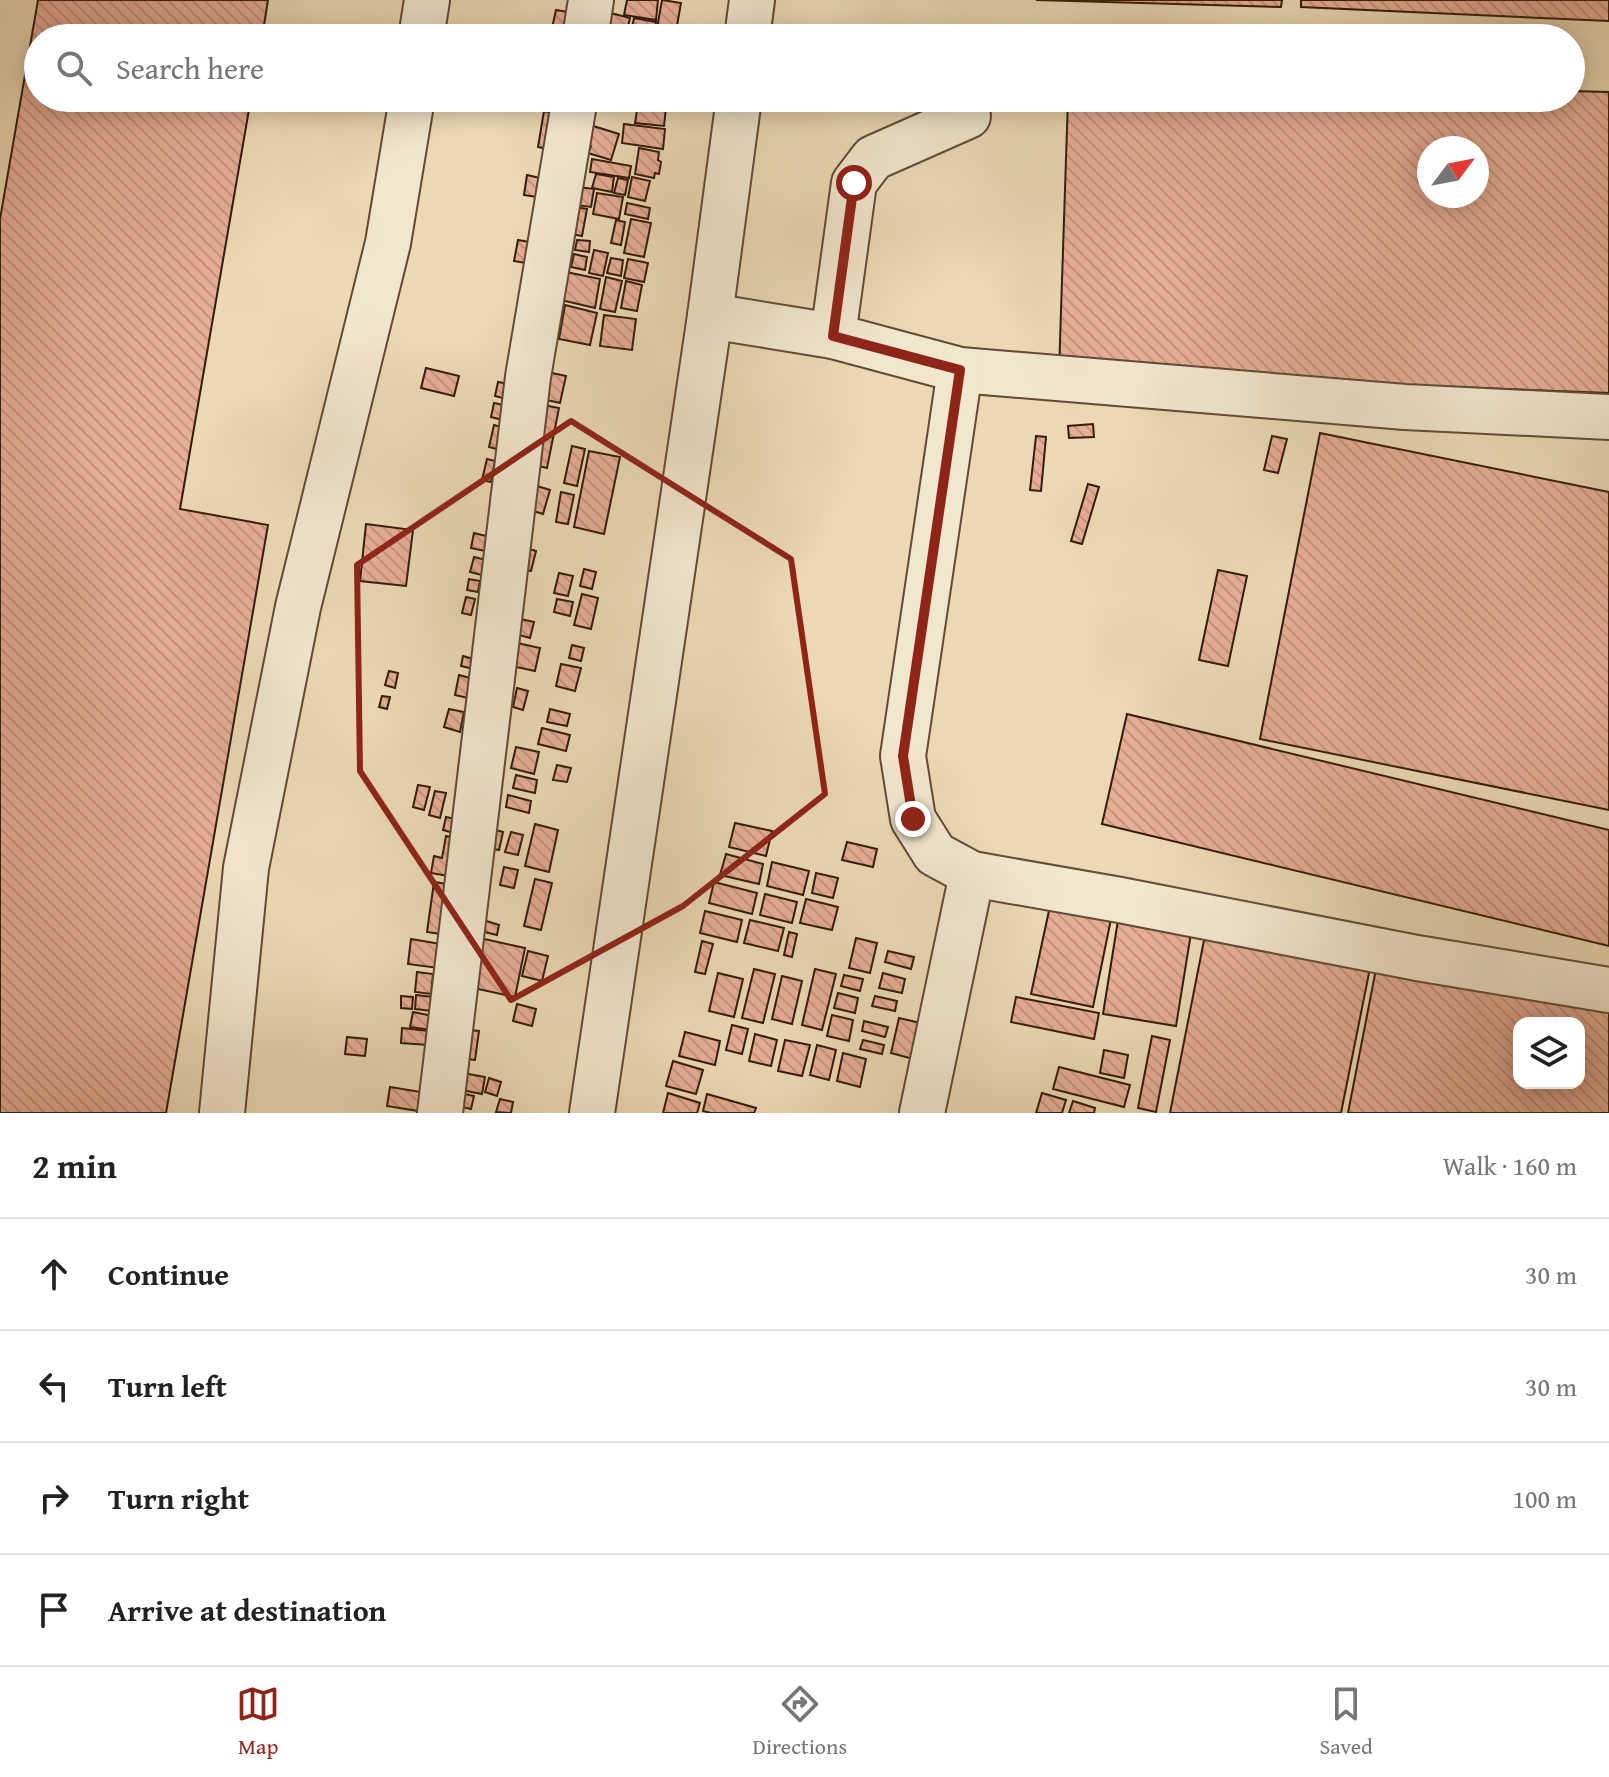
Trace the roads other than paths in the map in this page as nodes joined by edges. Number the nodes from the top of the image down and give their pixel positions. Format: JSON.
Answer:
{"nodes":[{"id":1,"x":427,"y":0,"type":"edge"},
{"id":2,"x":591,"y":0,"type":"edge"},
{"id":3,"x":752,"y":0,"type":"edge"},
{"id":4,"x":423,"y":24,"type":"edge"},
{"id":5,"x":587,"y":24,"type":"edge"},
{"id":6,"x":749,"y":24,"type":"edge"},
{"id":7,"x":410,"y":112,"type":"edge"},
{"id":8,"x":573,"y":112,"type":"edge"},
{"id":9,"x":737,"y":112,"type":"edge"},
{"id":10,"x":968,"y":116,"type":"dead end"},
{"id":11,"x":710,"y":316,"type":"junction"},
{"id":12,"x":833,"y":336,"type":"junction"},
{"id":13,"x":960,"y":370,"type":"junction"},
{"id":14,"x":1609,"y":417,"type":"edge"},
{"id":15,"x":972,"y":874,"type":"junction"},
{"id":16,"x":1609,"y":990,"type":"edge"},
{"id":17,"x":222,"y":1113,"type":"edge"},
{"id":18,"x":440,"y":1113,"type":"edge"},
{"id":19,"x":592,"y":1113,"type":"edge"},
{"id":20,"x":922,"y":1113,"type":"edge"}],
"edges":[{"from":1,"to":4,"type":"lane"},
{"from":2,"to":5,"type":"lane"},
{"from":3,"to":6,"type":"lane"},
{"from":7,"to":17,"type":"lane"},
{"from":8,"to":18,"type":"lane"},
{"from":9,"to":11,"type":"lane"},
{"from":10,"to":12,"type":"lane"},
{"from":11,"to":12,"type":"lane"},
{"from":11,"to":19,"type":"lane"},
{"from":12,"to":13,"type":"lane"},
{"from":13,"to":14,"type":"lane"},
{"from":13,"to":15,"type":"lane"},
{"from":15,"to":16,"type":"lane"},
{"from":15,"to":20,"type":"lane"}]}
